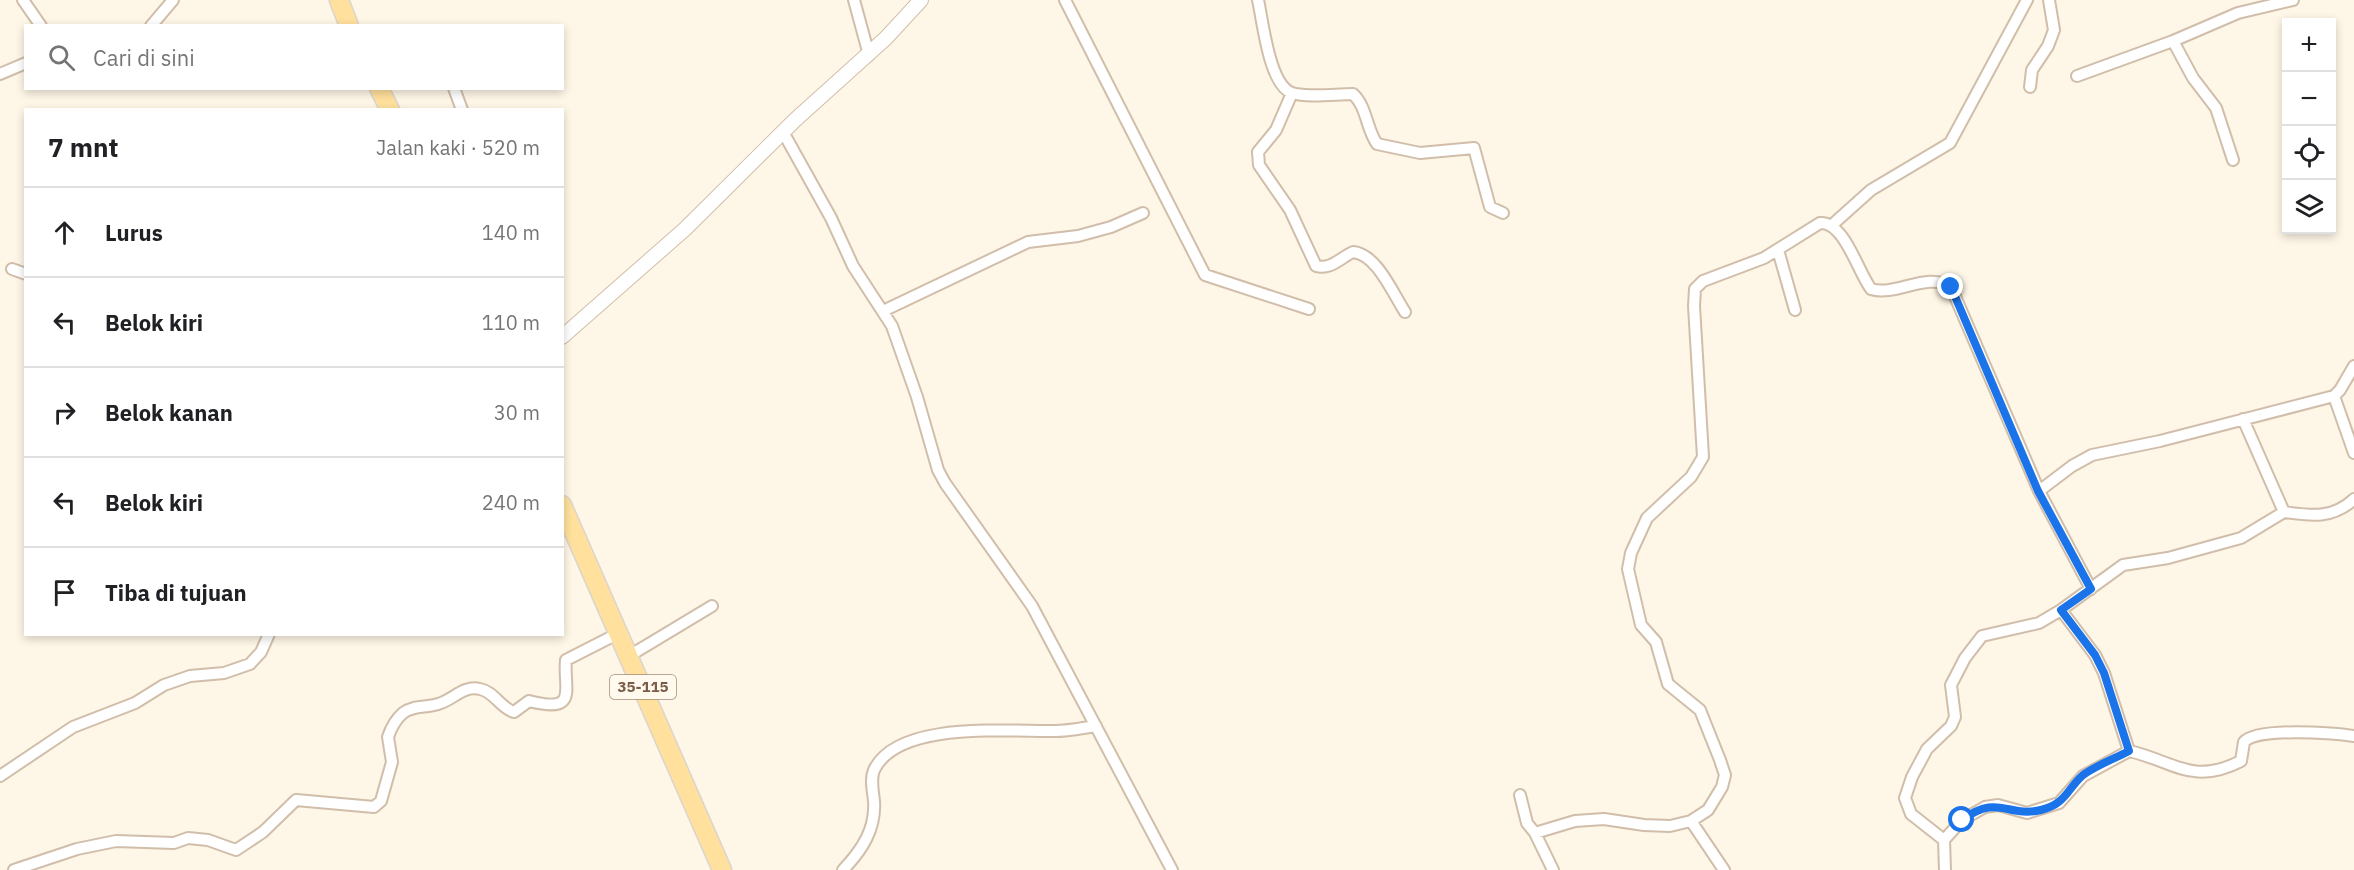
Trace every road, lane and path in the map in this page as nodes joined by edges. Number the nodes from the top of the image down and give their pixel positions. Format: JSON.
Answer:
{"nodes":[{"id":1,"x":23,"y":0,"type":"edge"},
{"id":2,"x":173,"y":0,"type":"edge"},
{"id":3,"x":339,"y":0,"type":"edge"},
{"id":4,"x":854,"y":0,"type":"edge"},
{"id":5,"x":921,"y":0,"type":"edge"},
{"id":6,"x":1065,"y":0,"type":"edge"},
{"id":7,"x":1257,"y":0,"type":"edge"},
{"id":8,"x":2027,"y":0,"type":"edge"},
{"id":9,"x":2049,"y":0,"type":"edge"},
{"id":10,"x":2293,"y":0,"type":"edge"},
{"id":11,"x":2275,"y":2,"type":"edge"},
{"id":12,"x":40,"y":24,"type":"edge"},
{"id":13,"x":153,"y":24,"type":"edge"},
{"id":14,"x":348,"y":24,"type":"edge"},
{"id":15,"x":2174,"y":41,"type":"junction"},
{"id":16,"x":869,"y":55,"type":"junction"},
{"id":17,"x":24,"y":64,"type":"edge"},
{"id":18,"x":0,"y":75,"type":"edge"},
{"id":19,"x":2077,"y":76,"type":"dead end"},
{"id":20,"x":2030,"y":87,"type":"dead end"},
{"id":21,"x":381,"y":90,"type":"edge"},
{"id":22,"x":455,"y":90,"type":"edge"},
{"id":23,"x":1293,"y":93,"type":"junction"},
{"id":24,"x":389,"y":108,"type":"edge"},
{"id":25,"x":461,"y":108,"type":"edge"},
{"id":26,"x":783,"y":132,"type":"junction"},
{"id":27,"x":2233,"y":160,"type":"dead end"},
{"id":28,"x":1143,"y":213,"type":"dead end"},
{"id":29,"x":1503,"y":213,"type":"dead end"},
{"id":30,"x":1832,"y":225,"type":"junction"},
{"id":31,"x":1778,"y":250,"type":"junction"},
{"id":32,"x":12,"y":269,"type":"dead end"},
{"id":33,"x":24,"y":273,"type":"edge"},
{"id":34,"x":1309,"y":309,"type":"dead end"},
{"id":35,"x":1795,"y":310,"type":"dead end"},
{"id":36,"x":883,"y":311,"type":"junction"},
{"id":37,"x":1405,"y":312,"type":"dead end"},
{"id":38,"x":564,"y":335,"type":"edge"},
{"id":39,"x":2354,"y":366,"type":"edge"},
{"id":40,"x":2334,"y":396,"type":"junction"},
{"id":41,"x":2243,"y":419,"type":"junction"},
{"id":42,"x":2354,"y":453,"type":"edge"},
{"id":43,"x":2038,"y":491,"type":"junction"},
{"id":44,"x":2354,"y":499,"type":"edge"},
{"id":45,"x":564,"y":509,"type":"edge"},
{"id":46,"x":2284,"y":512,"type":"junction"},
{"id":47,"x":2091,"y":589,"type":"junction"},
{"id":48,"x":712,"y":606,"type":"dead end"},
{"id":49,"x":2061,"y":610,"type":"junction"},
{"id":50,"x":619,"y":633,"type":"junction"},
{"id":51,"x":268,"y":636,"type":"edge"},
{"id":52,"x":629,"y":656,"type":"junction"},
{"id":53,"x":1096,"y":726,"type":"junction"},
{"id":54,"x":2354,"y":736,"type":"edge"},
{"id":55,"x":2129,"y":751,"type":"junction"},
{"id":56,"x":0,"y":776,"type":"edge"},
{"id":57,"x":1520,"y":795,"type":"dead end"},
{"id":58,"x":1691,"y":821,"type":"junction"},
{"id":59,"x":1535,"y":833,"type":"junction"},
{"id":60,"x":1944,"y":840,"type":"junction"},
{"id":61,"x":14,"y":870,"type":"edge"},
{"id":62,"x":722,"y":870,"type":"edge"},
{"id":63,"x":843,"y":870,"type":"edge"},
{"id":64,"x":1172,"y":870,"type":"edge"},
{"id":65,"x":1553,"y":870,"type":"edge"},
{"id":66,"x":1724,"y":870,"type":"edge"},
{"id":67,"x":1945,"y":870,"type":"edge"}],
"edges":[{"from":1,"to":12,"type":"street"},
{"from":2,"to":13,"type":"street"},
{"from":3,"to":14,"type":"main road"},
{"from":4,"to":16,"type":"street"},
{"from":5,"to":16,"type":"street"},
{"from":6,"to":34,"type":"street"},
{"from":7,"to":23,"type":"street"},
{"from":8,"to":30,"type":"street"},
{"from":9,"to":20,"type":"street"},
{"from":10,"to":11,"type":"street"},
{"from":11,"to":15,"type":"street"},
{"from":15,"to":19,"type":"street"},
{"from":15,"to":27,"type":"street"},
{"from":16,"to":26,"type":"street"},
{"from":17,"to":18,"type":"street"},
{"from":21,"to":24,"type":"main road"},
{"from":22,"to":25,"type":"street"},
{"from":23,"to":29,"type":"street"},
{"from":23,"to":37,"type":"street"},
{"from":26,"to":36,"type":"street"},
{"from":26,"to":38,"type":"street"},
{"from":28,"to":36,"type":"street"},
{"from":30,"to":31,"type":"street"},
{"from":30,"to":43,"type":"street"},
{"from":31,"to":35,"type":"street"},
{"from":31,"to":58,"type":"street"},
{"from":32,"to":33,"type":"street"},
{"from":36,"to":53,"type":"street"},
{"from":39,"to":40,"type":"street"},
{"from":40,"to":41,"type":"street"},
{"from":40,"to":42,"type":"street"},
{"from":41,"to":43,"type":"street"},
{"from":41,"to":46,"type":"street"},
{"from":43,"to":47,"type":"street"},
{"from":44,"to":46,"type":"street"},
{"from":45,"to":50,"type":"main road","number":"35-115"},
{"from":46,"to":47,"type":"street"},
{"from":47,"to":49,"type":"street"},
{"from":48,"to":52,"type":"street"},
{"from":49,"to":55,"type":"street"},
{"from":49,"to":60,"type":"street"},
{"from":50,"to":52,"type":"main road","number":"35-115"},
{"from":50,"to":61,"type":"street"},
{"from":51,"to":56,"type":"street"},
{"from":52,"to":62,"type":"main road","number":"35-115"},
{"from":53,"to":63,"type":"street"},
{"from":53,"to":64,"type":"street"},
{"from":54,"to":55,"type":"street"},
{"from":55,"to":60,"type":"street"},
{"from":57,"to":59,"type":"street"},
{"from":58,"to":59,"type":"street"},
{"from":58,"to":66,"type":"street"},
{"from":59,"to":65,"type":"street"},
{"from":60,"to":67,"type":"street"}]}
